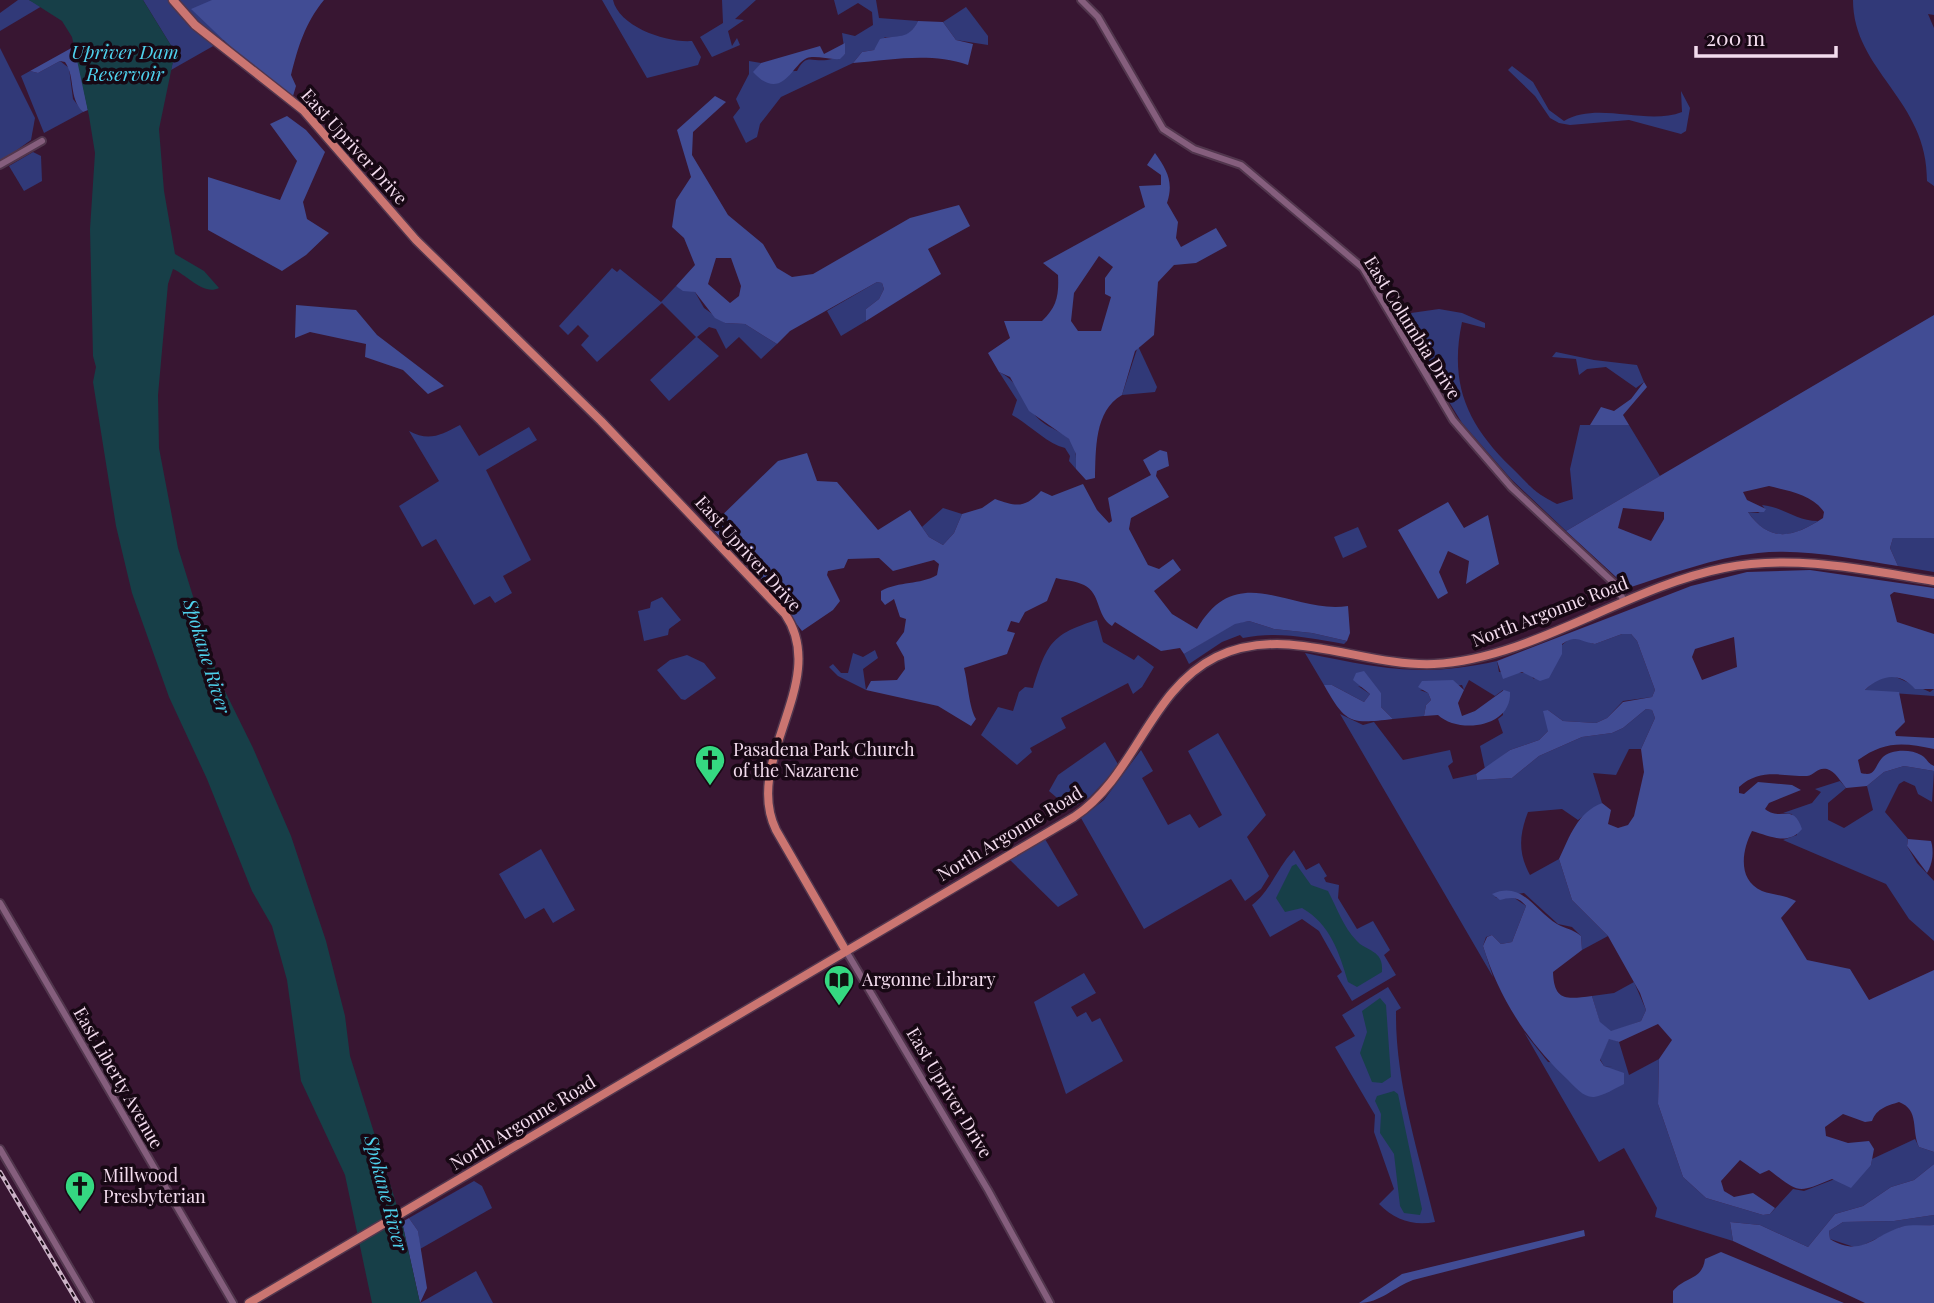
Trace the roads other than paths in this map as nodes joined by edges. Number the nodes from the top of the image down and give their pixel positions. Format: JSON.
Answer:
{"nodes":[{"id":1,"x":173,"y":0,"type":"edge"},
{"id":2,"x":1081,"y":0,"type":"edge"},
{"id":3,"x":42,"y":141,"type":"dead end"},
{"id":4,"x":0,"y":165,"type":"edge"},
{"id":5,"x":1934,"y":581,"type":"edge"},
{"id":6,"x":1624,"y":601,"type":"junction"},
{"id":7,"x":0,"y":903,"type":"edge"},
{"id":8,"x":846,"y":951,"type":"junction"},
{"id":9,"x":0,"y":1149,"type":"edge"},
{"id":10,"x":90,"y":1303,"type":"edge"},
{"id":11,"x":233,"y":1303,"type":"edge"},
{"id":12,"x":249,"y":1303,"type":"edge"},
{"id":13,"x":1051,"y":1303,"type":"edge"}],
"edges":[{"from":1,"to":8,"type":"main road","name":"East Upriver Drive"},
{"from":2,"to":6,"type":"street","name":"East Columbia Drive"},
{"from":3,"to":4,"type":"street"},
{"from":5,"to":6,"type":"main road","name":"North Argonne Road"},
{"from":6,"to":8,"type":"main road","name":"North Argonne Road"},
{"from":7,"to":11,"type":"street","name":"East Liberty Avenue"},
{"from":8,"to":12,"type":"main road","name":"North Argonne Road"},
{"from":8,"to":13,"type":"street","name":"East Upriver Drive"},
{"from":9,"to":10,"type":"street"}]}
